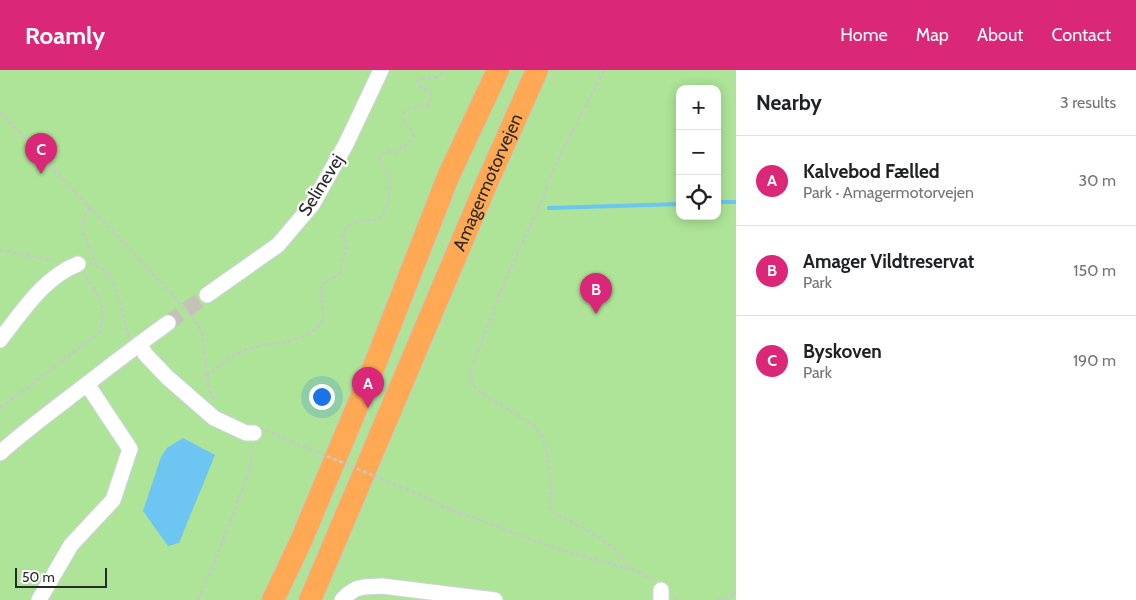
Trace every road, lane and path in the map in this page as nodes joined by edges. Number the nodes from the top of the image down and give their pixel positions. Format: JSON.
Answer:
{"nodes":[{"id":1,"x":381,"y":70,"type":"edge"},
{"id":2,"x":444,"y":70,"type":"edge"},
{"id":3,"x":498,"y":70,"type":"edge"},
{"id":4,"x":537,"y":70,"type":"edge"},
{"id":5,"x":604,"y":70,"type":"edge"},
{"id":6,"x":0,"y":112,"type":"edge"},
{"id":7,"x":90,"y":208,"type":"junction"},
{"id":8,"x":0,"y":250,"type":"edge"},
{"id":9,"x":78,"y":264,"type":"junction"},
{"id":10,"x":96,"y":264,"type":"junction"},
{"id":11,"x":207,"y":295,"type":"tunnel mouth"},
{"id":12,"x":168,"y":323,"type":"tunnel mouth"},
{"id":13,"x":0,"y":340,"type":"edge"},
{"id":14,"x":136,"y":346,"type":"junction"},
{"id":15,"x":87,"y":384,"type":"junction"},
{"id":16,"x":0,"y":408,"type":"edge"},
{"id":17,"x":254,"y":432,"type":"joint"},
{"id":18,"x":291,"y":440,"type":"dead end"},
{"id":19,"x":0,"y":454,"type":"edge"},
{"id":20,"x":628,"y":568,"type":"junction"},
{"id":21,"x":736,"y":592,"type":"edge"},
{"id":22,"x":661,"y":595,"type":"edge"},
{"id":23,"x":39,"y":600,"type":"edge"},
{"id":24,"x":198,"y":600,"type":"edge"},
{"id":25,"x":274,"y":600,"type":"edge"},
{"id":26,"x":310,"y":600,"type":"edge"},
{"id":27,"x":342,"y":600,"type":"edge"},
{"id":28,"x":495,"y":600,"type":"edge"},
{"id":29,"x":717,"y":600,"type":"edge"}],
"edges":[{"from":1,"to":11,"type":"street","name":"Selinevej"},
{"from":2,"to":7,"type":"path"},
{"from":3,"to":25,"type":"highway","name":"Amagermotorvejen"},
{"from":4,"to":26,"type":"highway","name":"Amagermotorvejen"},
{"from":5,"to":20,"type":"path"},
{"from":6,"to":7,"type":"path"},
{"from":7,"to":10,"type":"path"},
{"from":8,"to":9,"type":"path"},
{"from":9,"to":10,"type":"path"},
{"from":9,"to":13,"type":"street"},
{"from":9,"to":16,"type":"path"},
{"from":10,"to":14,"type":"path"},
{"from":12,"to":14,"type":"street"},
{"from":14,"to":15,"type":"street"},
{"from":14,"to":17,"type":"street"},
{"from":15,"to":19,"type":"street"},
{"from":15,"to":23,"type":"street"},
{"from":17,"to":24,"type":"path"},
{"from":18,"to":20,"type":"path","bridge":true},
{"from":20,"to":22,"type":"path"},
{"from":21,"to":29,"type":"path"},
{"from":27,"to":28,"type":"street"}]}
